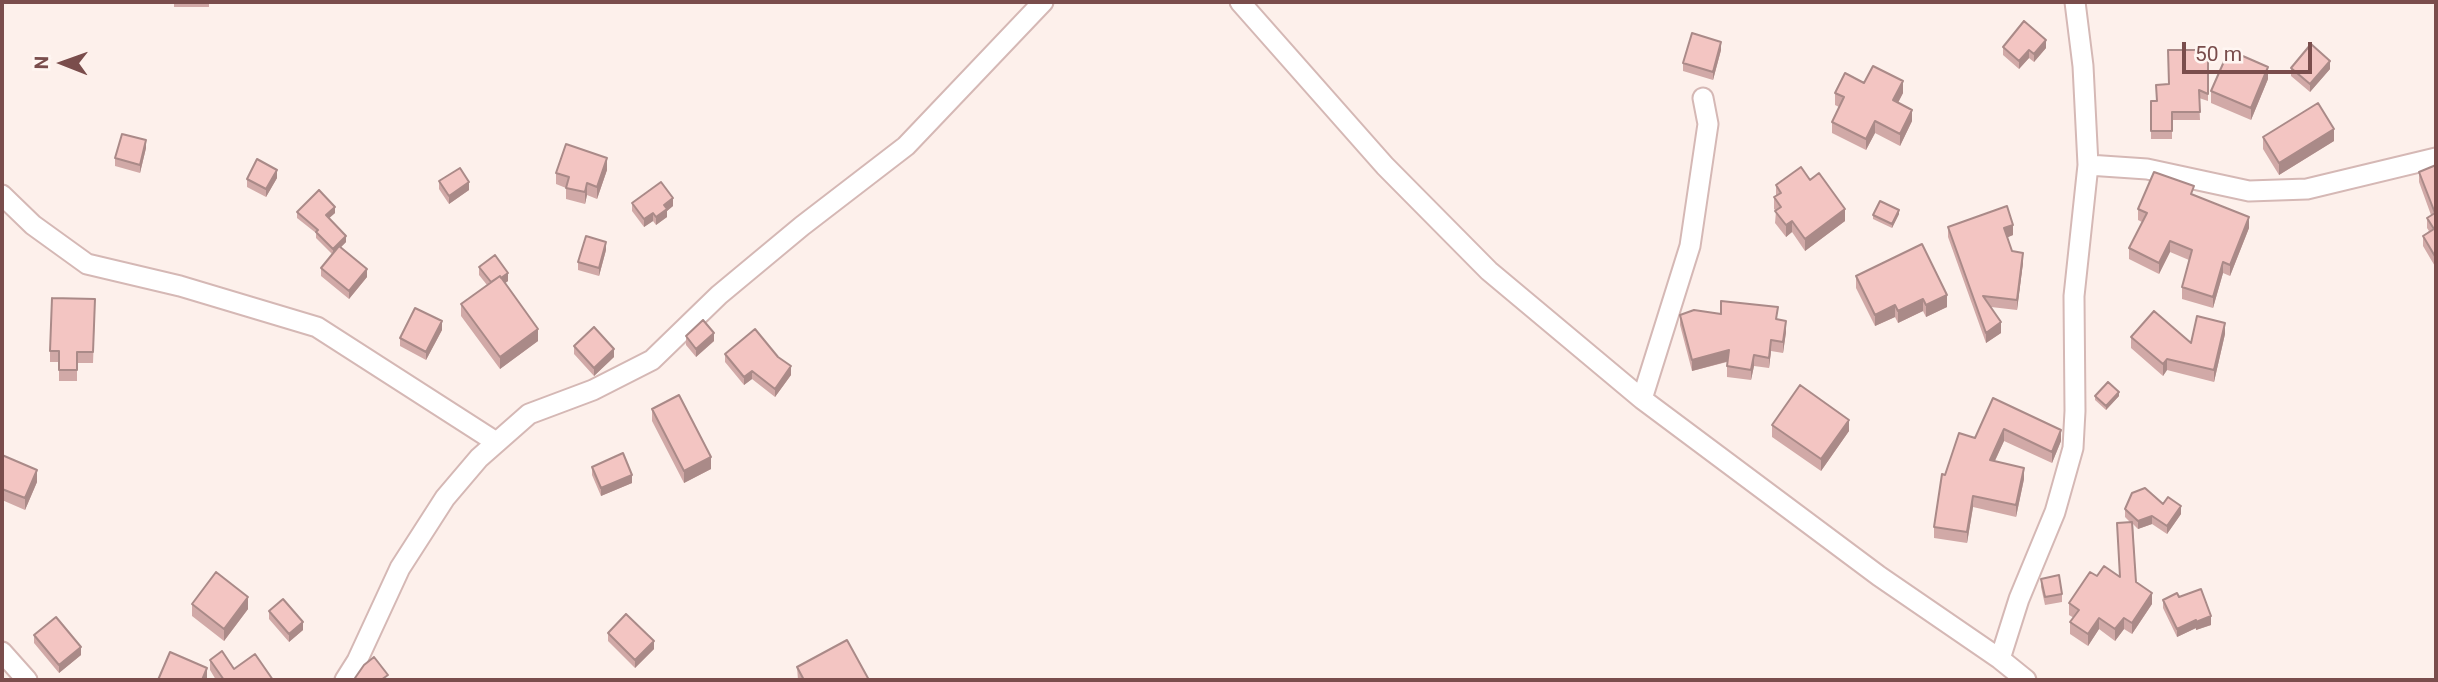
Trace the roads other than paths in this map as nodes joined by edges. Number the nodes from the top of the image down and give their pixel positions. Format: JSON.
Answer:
{"nodes":[{"id":1,"x":1043,"y":2,"type":"edge"},
{"id":2,"x":1240,"y":2,"type":"edge"},
{"id":3,"x":2076,"y":2,"type":"edge"},
{"id":4,"x":1703,"y":98,"type":"dead end"},
{"id":5,"x":2436,"y":158,"type":"edge"},
{"id":6,"x":2088,"y":165,"type":"junction"},
{"id":7,"x":2,"y":195,"type":"edge"},
{"id":8,"x":1642,"y":398,"type":"junction"},
{"id":9,"x":496,"y":442,"type":"junction"},
{"id":10,"x":2,"y":652,"type":"edge"},
{"id":11,"x":2000,"y":659,"type":"junction"},
{"id":12,"x":27,"y":680,"type":"edge"},
{"id":13,"x":345,"y":680,"type":"edge"},
{"id":14,"x":2026,"y":680,"type":"edge"}],
"edges":[{"from":1,"to":9,"type":"street"},
{"from":2,"to":8,"type":"street"},
{"from":3,"to":6,"type":"street"},
{"from":4,"to":8,"type":"street"},
{"from":5,"to":6,"type":"street"},
{"from":6,"to":11,"type":"street"},
{"from":7,"to":9,"type":"street"},
{"from":8,"to":11,"type":"street"},
{"from":9,"to":13,"type":"street"},
{"from":10,"to":12,"type":"street"},
{"from":11,"to":14,"type":"street"}]}
